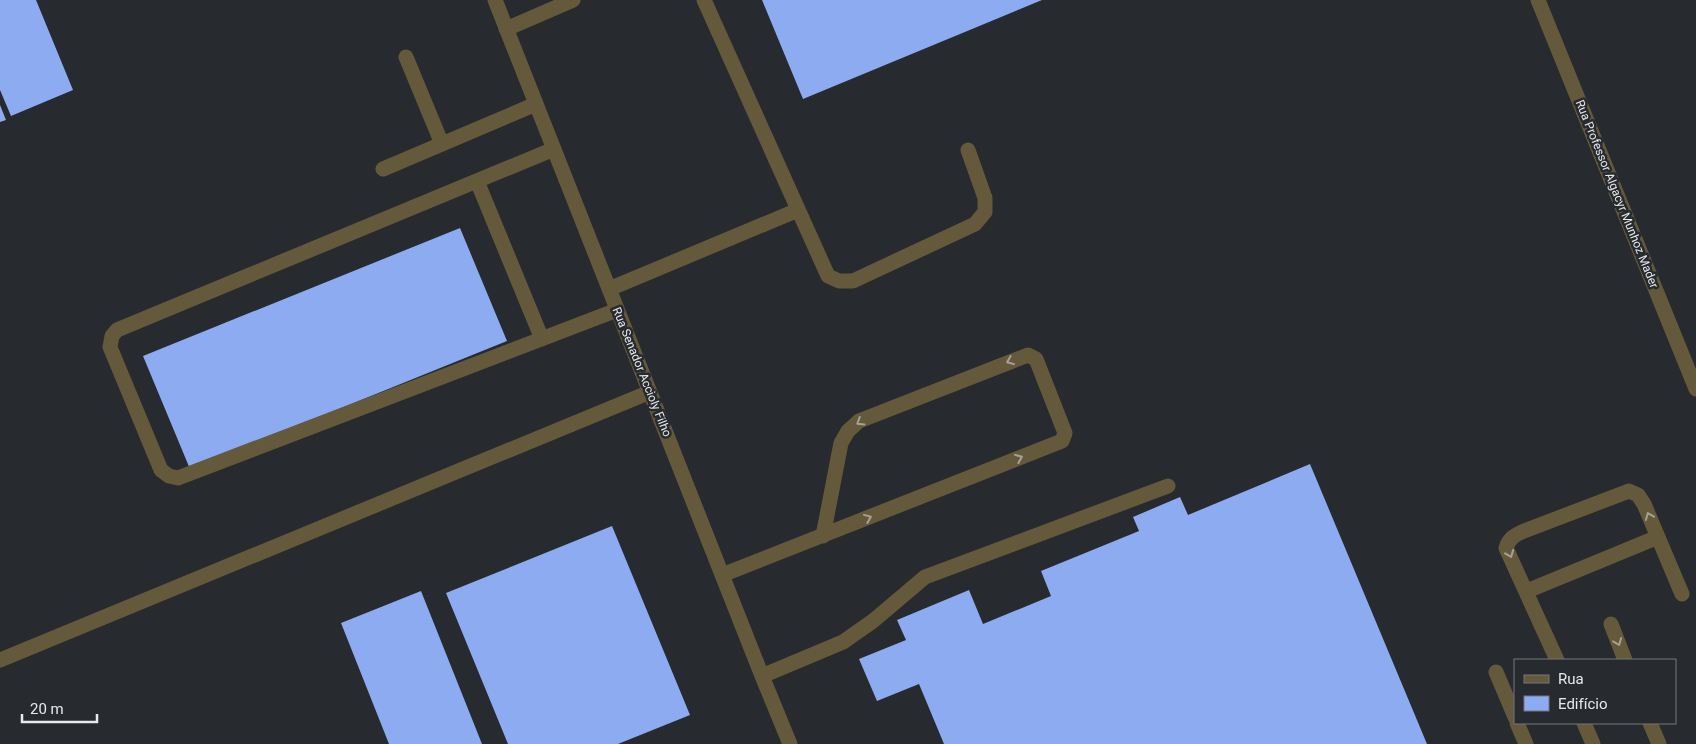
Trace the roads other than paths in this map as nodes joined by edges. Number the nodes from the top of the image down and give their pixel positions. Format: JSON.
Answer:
{"nodes":[{"id":1,"x":495,"y":0,"type":"edge"},
{"id":2,"x":573,"y":0,"type":"edge"},
{"id":3,"x":704,"y":0,"type":"edge"},
{"id":4,"x":1538,"y":0,"type":"edge"},
{"id":5,"x":506,"y":29,"type":"junction"},
{"id":6,"x":406,"y":56,"type":"dead end"},
{"id":7,"x":536,"y":104,"type":"junction"},
{"id":8,"x":442,"y":144,"type":"junction"},
{"id":9,"x":554,"y":149,"type":"junction"},
{"id":10,"x":968,"y":150,"type":"dead end"},
{"id":11,"x":383,"y":169,"type":"dead end"},
{"id":12,"x":477,"y":180,"type":"junction"},
{"id":13,"x":798,"y":210,"type":"junction"},
{"id":14,"x":609,"y":290,"type":"junction"},
{"id":15,"x":617,"y":310,"type":"junction"},
{"id":16,"x":542,"y":339,"type":"junction"},
{"id":17,"x":1696,"y":389,"type":"edge"},
{"id":18,"x":650,"y":392,"type":"junction"},
{"id":19,"x":1168,"y":486,"type":"dead end"},
{"id":20,"x":823,"y":536,"type":"junction"},
{"id":21,"x":1658,"y":537,"type":"junction"},
{"id":22,"x":722,"y":574,"type":"junction"},
{"id":23,"x":1527,"y":591,"type":"junction"},
{"id":24,"x":1682,"y":594,"type":"dead end"},
{"id":25,"x":1610,"y":624,"type":"dead end"},
{"id":26,"x":1554,"y":655,"type":"edge"},
{"id":27,"x":1625,"y":659,"type":"edge"},
{"id":28,"x":0,"y":660,"type":"edge"},
{"id":29,"x":1496,"y":672,"type":"dead end"},
{"id":30,"x":762,"y":676,"type":"junction"},
{"id":31,"x":1514,"y":715,"type":"edge"},
{"id":32,"x":1517,"y":724,"type":"edge"},
{"id":33,"x":1584,"y":724,"type":"edge"},
{"id":34,"x":1650,"y":724,"type":"edge"},
{"id":35,"x":790,"y":744,"type":"edge"},
{"id":36,"x":1526,"y":744,"type":"edge"},
{"id":37,"x":1593,"y":744,"type":"edge"},
{"id":38,"x":1659,"y":744,"type":"edge"}],
"edges":[{"from":1,"to":5,"type":"street","name":"Rua Senador Accioly Filho"},
{"from":2,"to":5,"type":"street"},
{"from":3,"to":13,"type":"street"},
{"from":4,"to":17,"type":"street","name":"Rua Professor Algacyr Munhoz Mader"},
{"from":5,"to":7,"type":"street","name":"Rua Senador Accioly Filho"},
{"from":6,"to":8,"type":"street"},
{"from":7,"to":8,"type":"street"},
{"from":7,"to":9,"type":"street","name":"Rua Senador Accioly Filho"},
{"from":8,"to":11,"type":"street"},
{"from":9,"to":12,"type":"street"},
{"from":9,"to":14,"type":"street","name":"Rua Senador Accioly Filho"},
{"from":10,"to":13,"type":"street"},
{"from":12,"to":16,"type":"street"},
{"from":12,"to":16,"type":"street"},
{"from":13,"to":14,"type":"street"},
{"from":14,"to":15,"type":"street","name":"Rua Senador Accioly Filho"},
{"from":15,"to":16,"type":"street"},
{"from":15,"to":18,"type":"street","name":"Rua Senador Accioly Filho"},
{"from":18,"to":22,"type":"street","name":"Rua Senador Accioly Filho"},
{"from":18,"to":28,"type":"street"},
{"from":19,"to":30,"type":"street"},
{"from":20,"to":20,"type":"street","one_way":true},
{"from":20,"to":22,"type":"street"},
{"from":21,"to":23,"type":"street"},
{"from":21,"to":23,"type":"street","one_way":true},
{"from":21,"to":24,"type":"street"},
{"from":22,"to":30,"type":"street","name":"Rua Senador Accioly Filho"},
{"from":23,"to":26,"type":"street"},
{"from":25,"to":27,"type":"street","one_way":true},
{"from":29,"to":31,"type":"street"},
{"from":30,"to":35,"type":"street","name":"Rua Senador Accioly Filho"},
{"from":32,"to":36,"type":"street"},
{"from":33,"to":37,"type":"street"},
{"from":34,"to":38,"type":"street"}]}
